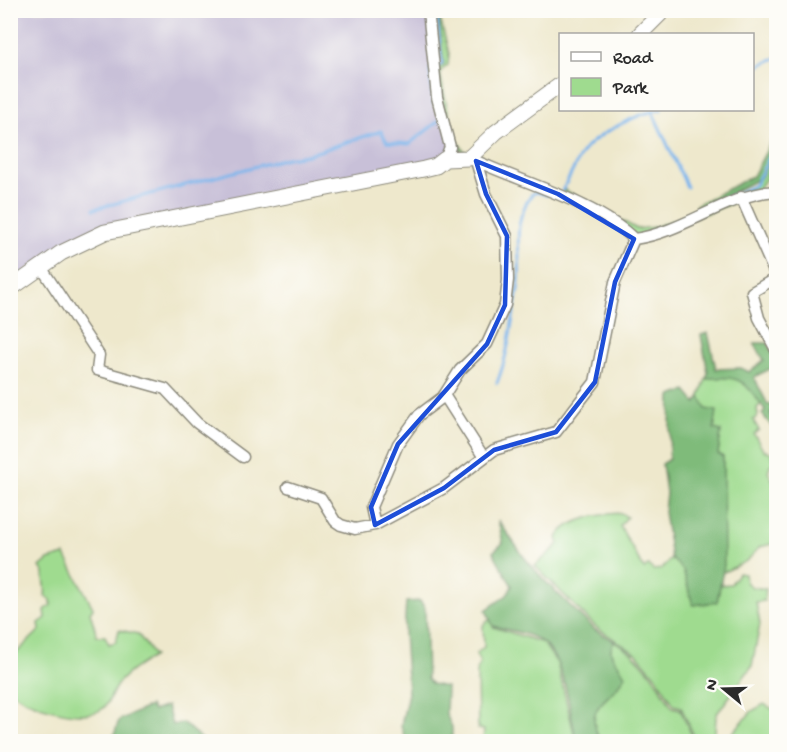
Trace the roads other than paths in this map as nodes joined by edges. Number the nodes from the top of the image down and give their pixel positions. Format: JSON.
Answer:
{"nodes":[{"id":1,"x":428,"y":10,"type":"edge"},
{"id":2,"x":664,"y":10,"type":"edge"},
{"id":3,"x":641,"y":33,"type":"edge"},
{"id":4,"x":559,"y":86,"type":"edge"},
{"id":5,"x":445,"y":159,"type":"junction"},
{"id":6,"x":473,"y":159,"type":"junction"},
{"id":7,"x":777,"y":191,"type":"edge"},
{"id":8,"x":741,"y":197,"type":"junction"},
{"id":9,"x":634,"y":239,"type":"junction"},
{"id":10,"x":41,"y":267,"type":"junction"},
{"id":11,"x":777,"y":277,"type":"edge"},
{"id":12,"x":10,"y":290,"type":"edge"},
{"id":13,"x":777,"y":350,"type":"edge"},
{"id":14,"x":444,"y":394,"type":"junction"},
{"id":15,"x":483,"y":456,"type":"junction"},
{"id":16,"x":243,"y":457,"type":"dead end"},
{"id":17,"x":288,"y":487,"type":"dead end"},
{"id":18,"x":375,"y":525,"type":"junction"}],
"edges":[{"from":1,"to":5,"type":"street"},
{"from":2,"to":3,"type":"street"},
{"from":4,"to":6,"type":"street"},
{"from":5,"to":6,"type":"street"},
{"from":5,"to":10,"type":"street"},
{"from":6,"to":9,"type":"street"},
{"from":6,"to":14,"type":"street"},
{"from":7,"to":8,"type":"street"},
{"from":8,"to":9,"type":"street"},
{"from":8,"to":11,"type":"street"},
{"from":9,"to":15,"type":"street"},
{"from":10,"to":12,"type":"street"},
{"from":10,"to":16,"type":"street"},
{"from":11,"to":13,"type":"street"},
{"from":14,"to":15,"type":"street"},
{"from":14,"to":18,"type":"street"},
{"from":15,"to":18,"type":"street"},
{"from":17,"to":18,"type":"street"}]}
